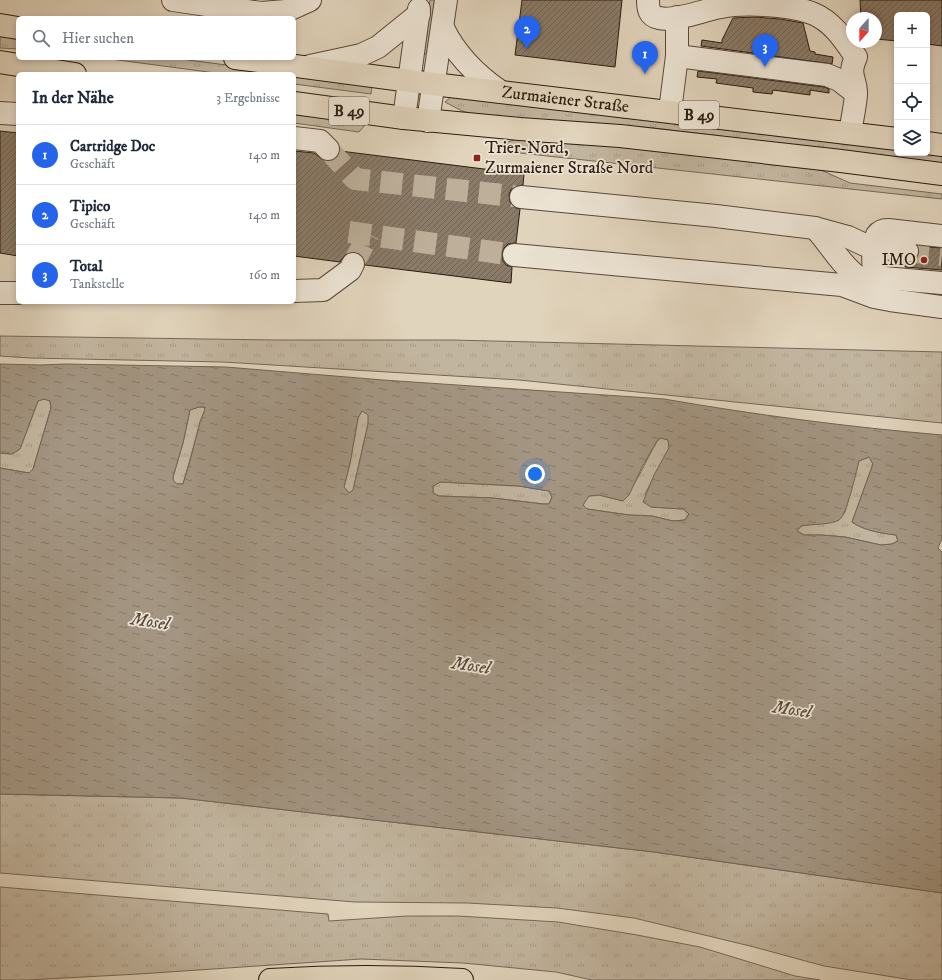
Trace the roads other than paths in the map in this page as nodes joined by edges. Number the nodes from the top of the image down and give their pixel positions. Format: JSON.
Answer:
{"nodes":[{"id":1,"x":173,"y":0,"type":"edge"},
{"id":2,"x":310,"y":0,"type":"edge"},
{"id":3,"x":446,"y":0,"type":"edge"},
{"id":4,"x":648,"y":0,"type":"edge"},
{"id":5,"x":419,"y":7,"type":"edge"},
{"id":6,"x":677,"y":17,"type":"junction"},
{"id":7,"x":0,"y":25,"type":"edge"},
{"id":8,"x":16,"y":28,"type":"edge"},
{"id":9,"x":442,"y":28,"type":"junction"},
{"id":10,"x":677,"y":56,"type":"junction"},
{"id":11,"x":249,"y":60,"type":"edge"},
{"id":12,"x":0,"y":62,"type":"edge"},
{"id":13,"x":305,"y":68,"type":"junction"},
{"id":14,"x":62,"y":72,"type":"edge"},
{"id":15,"x":409,"y":81,"type":"junction"},
{"id":16,"x":433,"y":84,"type":"junction"},
{"id":17,"x":501,"y":92,"type":"junction"},
{"id":18,"x":856,"y":93,"type":"junction"},
{"id":19,"x":296,"y":103,"type":"edge"},
{"id":20,"x":670,"y":111,"type":"junction"},
{"id":21,"x":0,"y":113,"type":"edge"},
{"id":22,"x":16,"y":114,"type":"edge"},
{"id":23,"x":404,"y":118,"type":"junction"},
{"id":24,"x":428,"y":121,"type":"junction"},
{"id":25,"x":850,"y":133,"type":"junction"},
{"id":26,"x":296,"y":138,"type":"edge"},
{"id":27,"x":894,"y":139,"type":"edge"},
{"id":28,"x":930,"y":143,"type":"edge"},
{"id":29,"x":942,"y":144,"type":"edge"},
{"id":30,"x":328,"y":149,"type":"tunnel mouth"},
{"id":31,"x":942,"y":174,"type":"edge"},
{"id":32,"x":521,"y":197,"type":"tunnel mouth"},
{"id":33,"x":815,"y":228,"type":"junction"},
{"id":34,"x":942,"y":236,"type":"edge"},
{"id":35,"x":874,"y":247,"type":"junction"},
{"id":36,"x":907,"y":251,"type":"tunnel mouth"},
{"id":37,"x":514,"y":254,"type":"tunnel mouth"},
{"id":38,"x":353,"y":264,"type":"tunnel mouth"},
{"id":39,"x":942,"y":283,"type":"edge"},
{"id":40,"x":296,"y":291,"type":"edge"},
{"id":41,"x":942,"y":292,"type":"edge"},
{"id":42,"x":0,"y":293,"type":"edge"},
{"id":43,"x":16,"y":293,"type":"edge"},
{"id":44,"x":942,"y":307,"type":"edge"},
{"id":45,"x":270,"y":980,"type":"edge"},
{"id":46,"x":462,"y":980,"type":"edge"}],
"edges":[{"from":1,"to":2,"type":"street"},
{"from":3,"to":9,"type":"street"},
{"from":4,"to":6,"type":"street"},
{"from":5,"to":13,"type":"street"},
{"from":5,"to":15,"type":"street"},
{"from":6,"to":10,"type":"street"},
{"from":6,"to":18,"type":"street"},
{"from":7,"to":8,"type":"main road"},
{"from":9,"to":16,"type":"street"},
{"from":9,"to":17,"type":"street"},
{"from":10,"to":18,"type":"street"},
{"from":10,"to":20,"type":"street"},
{"from":11,"to":13,"type":"main road","name":"Zurmaiener Straße","number":"B 49"},
{"from":12,"to":14,"type":"main road"},
{"from":13,"to":15,"type":"main road","name":"Zurmaiener Straße","number":"B 49"},
{"from":15,"to":16,"type":"main road","name":"Zurmaiener Straße","number":"B 49"},
{"from":15,"to":23,"type":"street"},
{"from":16,"to":17,"type":"main road","name":"Zurmaiener Straße","number":"B 49"},
{"from":16,"to":24,"type":"street"},
{"from":17,"to":20,"type":"main road","name":"Zurmaiener Straße","number":"B 49"},
{"from":18,"to":25,"type":"street"},
{"from":19,"to":23,"type":"main road","name":"Zurmaiener Straße","number":"B 49"},
{"from":20,"to":25,"type":"main road","name":"Zurmaiener Straße","number":"B 49"},
{"from":21,"to":22,"type":"street"},
{"from":23,"to":24,"type":"main road","name":"Zurmaiener Straße","number":"B 49"},
{"from":24,"to":31,"type":"main road","name":"Zurmaiener Straße","number":"B 49"},
{"from":25,"to":27,"type":"main road","name":"Zurmaiener Straße","number":"B 49"},
{"from":26,"to":30,"type":"street"},
{"from":28,"to":29,"type":"main road"},
{"from":32,"to":33,"type":"street"},
{"from":33,"to":35,"type":"street"},
{"from":33,"to":41,"type":"street"},
{"from":34,"to":35,"type":"street"},
{"from":35,"to":36,"type":"street"},
{"from":35,"to":39,"type":"street"},
{"from":37,"to":44,"type":"street"},
{"from":38,"to":40,"type":"street"},
{"from":42,"to":43,"type":"street"},
{"from":45,"to":46,"type":"main road"}]}
